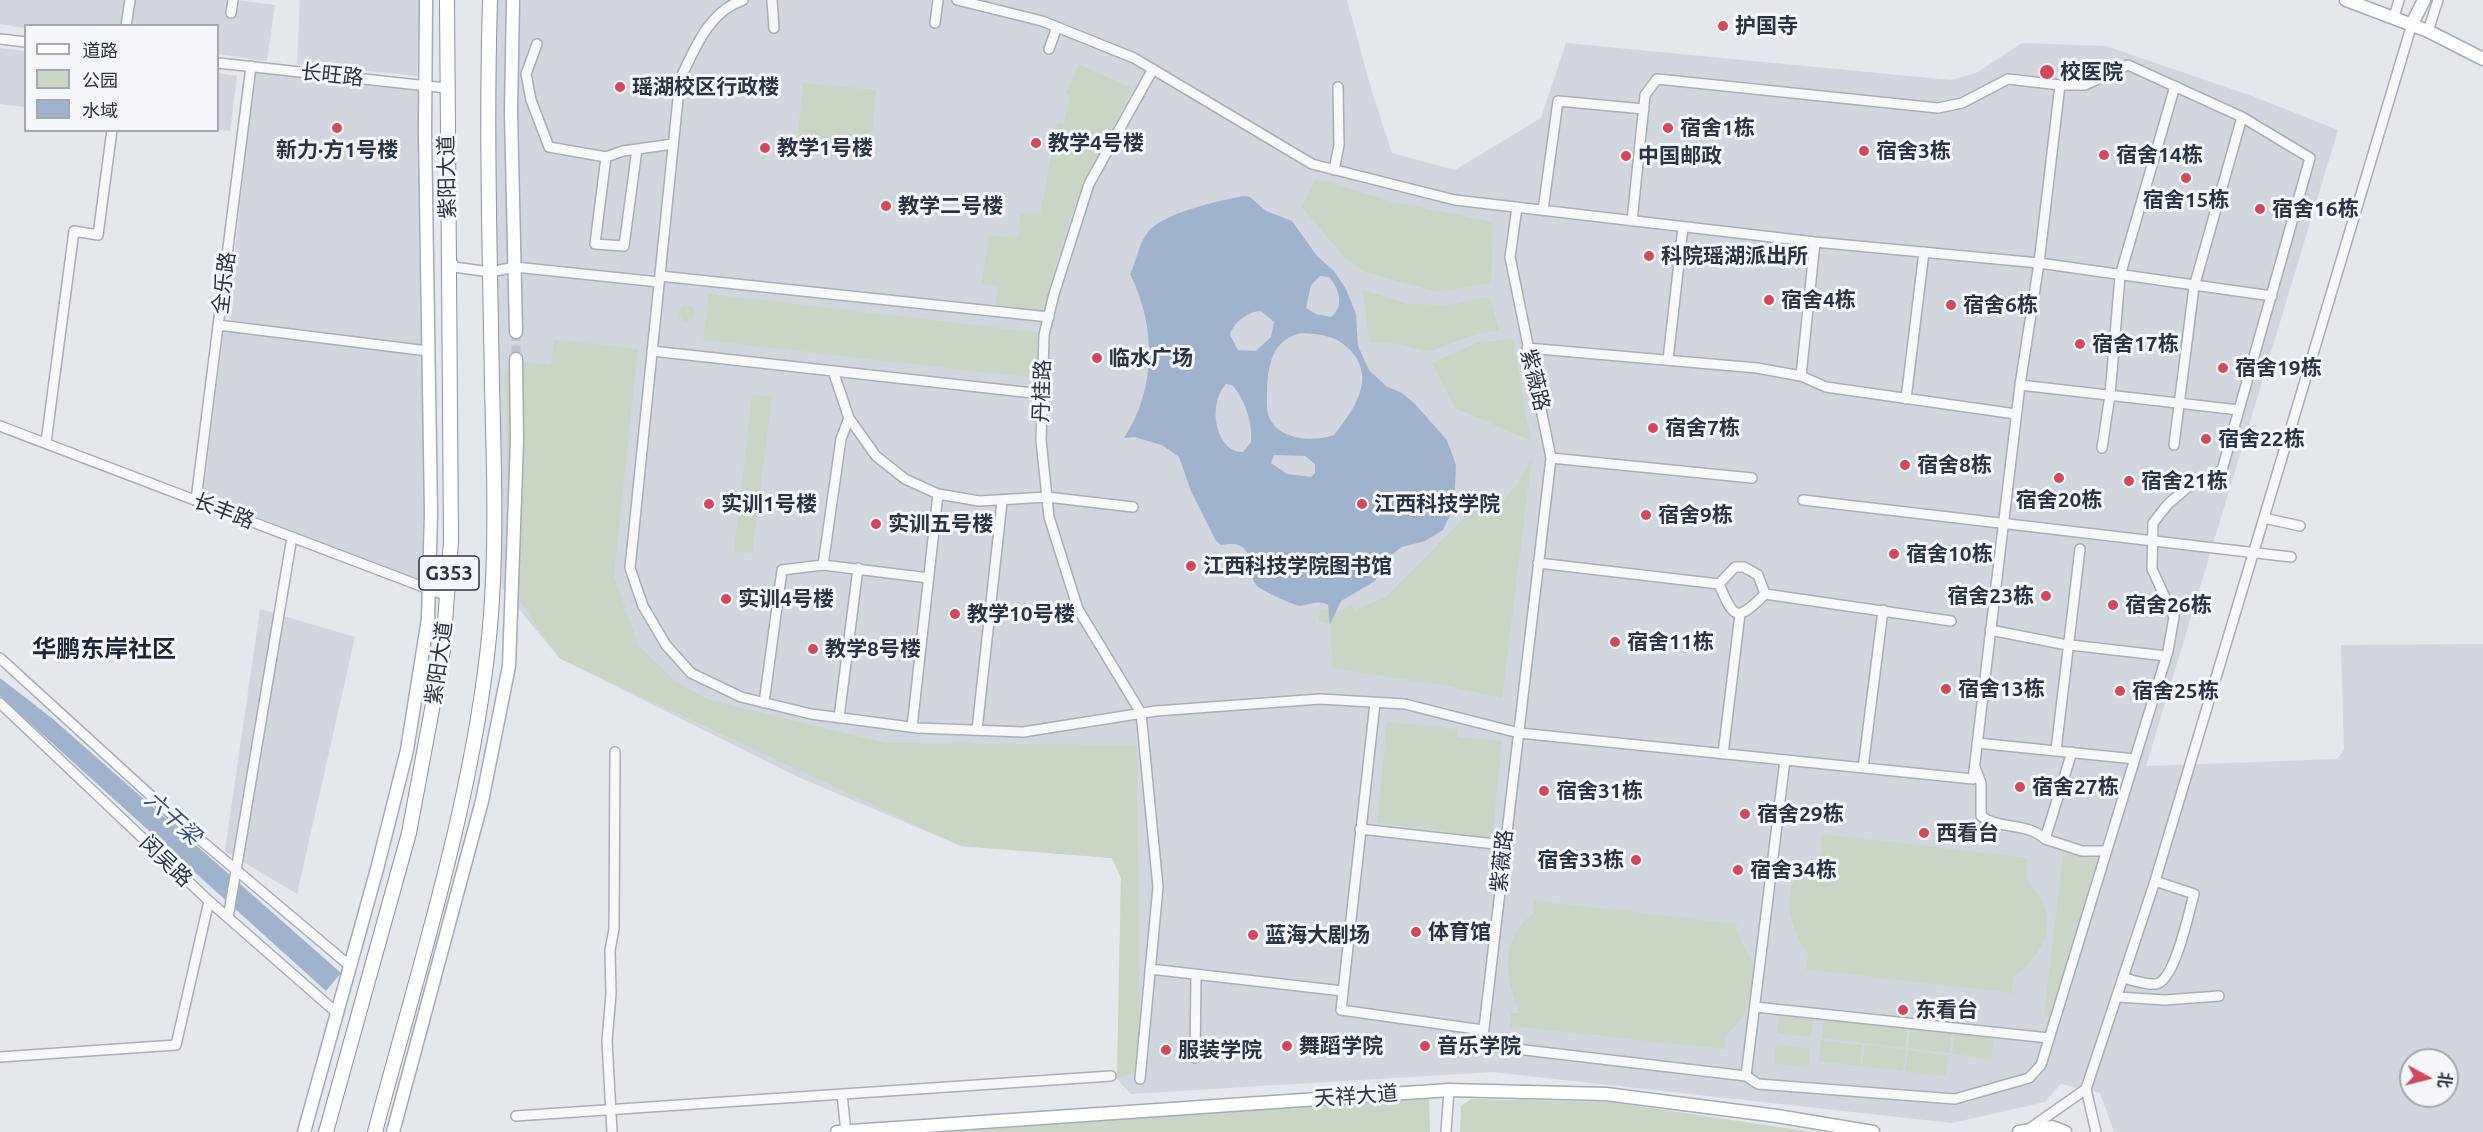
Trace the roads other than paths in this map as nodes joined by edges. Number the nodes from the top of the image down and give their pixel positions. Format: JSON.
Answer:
{"nodes":[{"id":1,"x":130,"y":0,"type":"edge"},
{"id":2,"x":232,"y":0,"type":"edge"},
{"id":3,"x":426,"y":0,"type":"edge"},
{"id":4,"x":447,"y":0,"type":"edge"},
{"id":5,"x":490,"y":0,"type":"edge"},
{"id":6,"x":513,"y":0,"type":"edge"},
{"id":7,"x":743,"y":0,"type":"edge"},
{"id":8,"x":772,"y":0,"type":"edge"},
{"id":9,"x":938,"y":0,"type":"edge"},
{"id":10,"x":957,"y":0,"type":"edge"},
{"id":11,"x":2346,"y":0,"type":"edge"},
{"id":12,"x":2399,"y":0,"type":"edge"},
{"id":13,"x":2416,"y":0,"type":"edge"},
{"id":14,"x":2424,"y":0,"type":"edge"},
{"id":15,"x":2438,"y":0,"type":"edge"},
{"id":16,"x":231,"y":13,"type":"dead end"},
{"id":17,"x":2394,"y":17,"type":"junction"},
{"id":18,"x":935,"y":23,"type":"dead end"},
{"id":19,"x":126,"y":24,"type":"edge"},
{"id":20,"x":2412,"y":24,"type":"junction"},
{"id":21,"x":1057,"y":27,"type":"junction"},
{"id":22,"x":774,"y":28,"type":"dead end"},
{"id":23,"x":2428,"y":31,"type":"junction"},
{"id":24,"x":0,"y":39,"type":"edge"},
{"id":25,"x":24,"y":42,"type":"edge"},
{"id":26,"x":537,"y":44,"type":"dead end"},
{"id":27,"x":1049,"y":49,"type":"dead end"},
{"id":28,"x":2483,"y":59,"type":"edge"},
{"id":29,"x":219,"y":63,"type":"edge"},
{"id":30,"x":251,"y":66,"type":"junction"},
{"id":31,"x":1153,"y":69,"type":"junction"},
{"id":32,"x":2060,"y":85,"type":"junction"},
{"id":33,"x":425,"y":86,"type":"junction"},
{"id":34,"x":2175,"y":86,"type":"junction"},
{"id":35,"x":1338,"y":87,"type":"dead end"},
{"id":36,"x":446,"y":88,"type":"junction"},
{"id":37,"x":1644,"y":109,"type":"junction"},
{"id":38,"x":2242,"y":117,"type":"junction"},
{"id":39,"x":112,"y":132,"type":"edge"},
{"id":40,"x":673,"y":144,"type":"junction"},
{"id":41,"x":637,"y":149,"type":"junction"},
{"id":42,"x":606,"y":157,"type":"junction"},
{"id":43,"x":1334,"y":170,"type":"junction"},
{"id":44,"x":1517,"y":207,"type":"junction"},
{"id":45,"x":1543,"y":210,"type":"junction"},
{"id":46,"x":1632,"y":221,"type":"junction"},
{"id":47,"x":1683,"y":227,"type":"junction"},
{"id":48,"x":1815,"y":242,"type":"junction"},
{"id":49,"x":1924,"y":252,"type":"junction"},
{"id":50,"x":448,"y":253,"type":"junction"},
{"id":51,"x":2039,"y":263,"type":"junction"},
{"id":52,"x":515,"y":267,"type":"junction"},
{"id":53,"x":490,"y":272,"type":"junction"},
{"id":54,"x":2120,"y":276,"type":"junction"},
{"id":55,"x":660,"y":279,"type":"junction"},
{"id":56,"x":2194,"y":287,"type":"junction"},
{"id":57,"x":2271,"y":296,"type":"junction"},
{"id":58,"x":1048,"y":317,"type":"junction"},
{"id":59,"x":218,"y":326,"type":"junction"},
{"id":60,"x":516,"y":332,"type":"tunnel mouth"},
{"id":61,"x":1527,"y":348,"type":"junction"},
{"id":62,"x":428,"y":351,"type":"junction"},
{"id":63,"x":652,"y":351,"type":"junction"},
{"id":64,"x":516,"y":359,"type":"tunnel mouth"},
{"id":65,"x":1668,"y":360,"type":"junction"},
{"id":66,"x":833,"y":371,"type":"junction"},
{"id":67,"x":1800,"y":376,"type":"junction"},
{"id":68,"x":2020,"y":385,"type":"junction"},
{"id":69,"x":1042,"y":394,"type":"junction"},
{"id":70,"x":2110,"y":395,"type":"junction"},
{"id":71,"x":1906,"y":399,"type":"junction"},
{"id":72,"x":2179,"y":403,"type":"junction"},
{"id":73,"x":2239,"y":410,"type":"junction"},
{"id":74,"x":2016,"y":414,"type":"junction"},
{"id":75,"x":849,"y":418,"type":"junction"},
{"id":76,"x":0,"y":426,"type":"edge"},
{"id":77,"x":46,"y":442,"type":"junction"},
{"id":78,"x":2174,"y":445,"type":"dead end"},
{"id":79,"x":2102,"y":448,"type":"dead end"},
{"id":80,"x":1551,"y":458,"type":"junction"},
{"id":81,"x":1752,"y":478,"type":"dead end"},
{"id":82,"x":938,"y":494,"type":"junction"},
{"id":83,"x":1047,"y":497,"type":"junction"},
{"id":84,"x":196,"y":500,"type":"junction"},
{"id":85,"x":1803,"y":500,"type":"dead end"},
{"id":86,"x":1002,"y":502,"type":"junction"},
{"id":87,"x":1133,"y":507,"type":"dead end"},
{"id":88,"x":2264,"y":518,"type":"junction"},
{"id":89,"x":2003,"y":524,"type":"junction"},
{"id":90,"x":2300,"y":526,"type":"dead end"},
{"id":91,"x":292,"y":537,"type":"junction"},
{"id":92,"x":2153,"y":539,"type":"junction"},
{"id":93,"x":2080,"y":549,"type":"dead end"},
{"id":94,"x":2253,"y":551,"type":"junction"},
{"id":95,"x":2291,"y":556,"type":"dead end"},
{"id":96,"x":1538,"y":563,"type":"junction"},
{"id":97,"x":823,"y":565,"type":"junction"},
{"id":98,"x":858,"y":568,"type":"junction"},
{"id":99,"x":929,"y":578,"type":"junction"},
{"id":100,"x":1719,"y":584,"type":"junction"},
{"id":101,"x":429,"y":590,"type":"junction"},
{"id":102,"x":1765,"y":594,"type":"junction"},
{"id":103,"x":447,"y":596,"type":"junction"},
{"id":104,"x":1883,"y":610,"type":"junction"},
{"id":105,"x":1740,"y":614,"type":"junction"},
{"id":106,"x":1951,"y":621,"type":"dead end"},
{"id":107,"x":1990,"y":630,"type":"junction"},
{"id":108,"x":2068,"y":645,"type":"junction"},
{"id":109,"x":2166,"y":656,"type":"junction"},
{"id":110,"x":0,"y":658,"type":"edge"},
{"id":111,"x":0,"y":703,"type":"edge"},
{"id":112,"x":764,"y":703,"type":"junction"},
{"id":113,"x":1374,"y":703,"type":"junction"},
{"id":114,"x":1141,"y":713,"type":"junction"},
{"id":115,"x":838,"y":717,"type":"junction"},
{"id":116,"x":912,"y":727,"type":"junction"},
{"id":117,"x":977,"y":730,"type":"junction"},
{"id":118,"x":1517,"y":732,"type":"junction"},
{"id":119,"x":1977,"y":742,"type":"junction"},
{"id":120,"x":2056,"y":750,"type":"junction"},
{"id":121,"x":615,"y":752,"type":"dead end"},
{"id":122,"x":2072,"y":752,"type":"junction"},
{"id":123,"x":1723,"y":754,"type":"junction"},
{"id":124,"x":2135,"y":759,"type":"junction"},
{"id":125,"x":1785,"y":760,"type":"junction"},
{"id":126,"x":1975,"y":766,"type":"junction"},
{"id":127,"x":1863,"y":768,"type":"junction"},
{"id":128,"x":1360,"y":829,"type":"junction"},
{"id":129,"x":2045,"y":839,"type":"junction"},
{"id":130,"x":1504,"y":845,"type":"junction"},
{"id":131,"x":2106,"y":851,"type":"junction"},
{"id":132,"x":236,"y":870,"type":"junction"},
{"id":133,"x":2155,"y":881,"type":"junction"},
{"id":134,"x":209,"y":901,"type":"junction"},
{"id":135,"x":228,"y":918,"type":"junction"},
{"id":136,"x":350,"y":966,"type":"junction"},
{"id":137,"x":1150,"y":969,"type":"junction"},
{"id":138,"x":1196,"y":974,"type":"junction"},
{"id":139,"x":2123,"y":978,"type":"junction"},
{"id":140,"x":1343,"y":991,"type":"junction"},
{"id":141,"x":2219,"y":996,"type":"dead end"},
{"id":142,"x":2117,"y":997,"type":"junction"},
{"id":143,"x":1755,"y":1007,"type":"junction"},
{"id":144,"x":337,"y":1013,"type":"junction"},
{"id":145,"x":1483,"y":1030,"type":"junction"},
{"id":146,"x":2049,"y":1038,"type":"junction"},
{"id":147,"x":0,"y":1057,"type":"edge"},
{"id":148,"x":1195,"y":1058,"type":"dead end"},
{"id":149,"x":1111,"y":1076,"type":"dead end"},
{"id":150,"x":1746,"y":1076,"type":"junction"},
{"id":151,"x":1140,"y":1079,"type":"dead end"},
{"id":152,"x":2086,"y":1089,"type":"junction"},
{"id":153,"x":1449,"y":1090,"type":"junction"},
{"id":154,"x":842,"y":1094,"type":"junction"},
{"id":155,"x":611,"y":1109,"type":"junction"},
{"id":156,"x":516,"y":1116,"type":"dead end"},
{"id":157,"x":2023,"y":1131,"type":"edge"},
{"id":158,"x":304,"y":1132,"type":"edge"},
{"id":159,"x":326,"y":1132,"type":"edge"},
{"id":160,"x":375,"y":1132,"type":"edge"},
{"id":161,"x":393,"y":1132,"type":"edge"},
{"id":162,"x":612,"y":1132,"type":"edge"},
{"id":163,"x":837,"y":1132,"type":"edge"},
{"id":164,"x":846,"y":1132,"type":"edge"},
{"id":165,"x":1446,"y":1132,"type":"edge"},
{"id":166,"x":1873,"y":1132,"type":"edge"},
{"id":167,"x":2065,"y":1132,"type":"edge"},
{"id":168,"x":2096,"y":1132,"type":"edge"}],
"edges":[{"from":1,"to":19,"type":"street"},
{"from":2,"to":16,"type":"street"},
{"from":3,"to":33,"type":"main road"},
{"from":4,"to":36,"type":"highway","name":"紫阳大道","number":"G353"},
{"from":5,"to":53,"type":"highway","name":"紫阳大道","number":"G353"},
{"from":6,"to":52,"type":"main road"},
{"from":7,"to":40,"type":"street"},
{"from":8,"to":22,"type":"street"},
{"from":9,"to":18,"type":"street"},
{"from":10,"to":21,"type":"street"},
{"from":11,"to":17,"type":"main road"},
{"from":12,"to":17,"type":"street"},
{"from":13,"to":20,"type":"main road"},
{"from":14,"to":20,"type":"main road"},
{"from":15,"to":23,"type":"street"},
{"from":17,"to":20,"type":"main road"},
{"from":20,"to":23,"type":"main road"},
{"from":20,"to":88,"type":"street"},
{"from":21,"to":27,"type":"street"},
{"from":21,"to":31,"type":"street"},
{"from":23,"to":28,"type":"main road"},
{"from":24,"to":25,"type":"street"},
{"from":26,"to":42,"type":"street"},
{"from":29,"to":30,"type":"street","name":"长旺路"},
{"from":30,"to":33,"type":"street","name":"长旺路"},
{"from":30,"to":59,"type":"street","name":"全乐路"},
{"from":31,"to":43,"type":"street"},
{"from":31,"to":58,"type":"street","name":"丹桂路"},
{"from":32,"to":34,"type":"street"},
{"from":32,"to":37,"type":"street"},
{"from":32,"to":51,"type":"street"},
{"from":33,"to":36,"type":"street","name":"长旺路"},
{"from":33,"to":62,"type":"main road"},
{"from":34,"to":38,"type":"street"},
{"from":34,"to":54,"type":"street"},
{"from":35,"to":43,"type":"street"},
{"from":36,"to":50,"type":"highway","name":"紫阳大道","number":"G353"},
{"from":37,"to":45,"type":"street"},
{"from":37,"to":46,"type":"street"},
{"from":38,"to":56,"type":"street"},
{"from":38,"to":57,"type":"street"},
{"from":39,"to":77,"type":"street"},
{"from":40,"to":41,"type":"street"},
{"from":40,"to":55,"type":"street"},
{"from":41,"to":42,"type":"street"},
{"from":41,"to":42,"type":"street"},
{"from":43,"to":44,"type":"street"},
{"from":44,"to":45,"type":"street"},
{"from":44,"to":61,"type":"street","name":"紫薇路"},
{"from":45,"to":46,"type":"street"},
{"from":46,"to":47,"type":"street"},
{"from":47,"to":48,"type":"street"},
{"from":47,"to":65,"type":"street"},
{"from":48,"to":49,"type":"street"},
{"from":48,"to":67,"type":"street"},
{"from":49,"to":51,"type":"street"},
{"from":49,"to":71,"type":"street"},
{"from":50,"to":53,"type":"street"},
{"from":50,"to":103,"type":"highway","name":"紫阳大道","number":"G353"},
{"from":51,"to":54,"type":"street"},
{"from":51,"to":68,"type":"street"},
{"from":52,"to":53,"type":"street"},
{"from":52,"to":55,"type":"street"},
{"from":52,"to":60,"type":"main road"},
{"from":53,"to":160,"type":"highway","name":"紫阳大道","number":"G353"},
{"from":54,"to":56,"type":"street"},
{"from":54,"to":70,"type":"street"},
{"from":55,"to":58,"type":"street"},
{"from":55,"to":63,"type":"street"},
{"from":56,"to":57,"type":"street"},
{"from":56,"to":72,"type":"street"},
{"from":57,"to":73,"type":"street"},
{"from":58,"to":69,"type":"street","name":"丹桂路"},
{"from":59,"to":62,"type":"street"},
{"from":59,"to":84,"type":"street","name":"全乐路"},
{"from":61,"to":65,"type":"street"},
{"from":61,"to":80,"type":"street","name":"紫薇路"},
{"from":62,"to":101,"type":"main road"},
{"from":63,"to":66,"type":"street"},
{"from":63,"to":112,"type":"street"},
{"from":64,"to":161,"type":"main road"},
{"from":65,"to":67,"type":"street"},
{"from":66,"to":69,"type":"street"},
{"from":66,"to":75,"type":"street"},
{"from":67,"to":71,"type":"street"},
{"from":68,"to":70,"type":"street"},
{"from":68,"to":74,"type":"street"},
{"from":69,"to":83,"type":"street","name":"丹桂路"},
{"from":70,"to":72,"type":"street"},
{"from":70,"to":79,"type":"street"},
{"from":71,"to":74,"type":"street"},
{"from":72,"to":73,"type":"street"},
{"from":72,"to":78,"type":"street"},
{"from":73,"to":92,"type":"street"},
{"from":74,"to":89,"type":"street"},
{"from":75,"to":82,"type":"street"},
{"from":75,"to":97,"type":"street"},
{"from":76,"to":77,"type":"street","name":"长丰路"},
{"from":77,"to":84,"type":"street","name":"长丰路"},
{"from":80,"to":81,"type":"street"},
{"from":80,"to":96,"type":"street","name":"紫薇路"},
{"from":82,"to":86,"type":"street"},
{"from":82,"to":99,"type":"street"},
{"from":83,"to":86,"type":"street"},
{"from":83,"to":87,"type":"street"},
{"from":83,"to":114,"type":"street","name":"丹桂路"},
{"from":84,"to":91,"type":"street","name":"长丰路"},
{"from":85,"to":89,"type":"street"},
{"from":86,"to":117,"type":"street"},
{"from":88,"to":90,"type":"street"},
{"from":88,"to":94,"type":"street"},
{"from":89,"to":92,"type":"street"},
{"from":89,"to":107,"type":"street"},
{"from":91,"to":101,"type":"street","name":"长丰路"},
{"from":91,"to":132,"type":"street"},
{"from":92,"to":94,"type":"street"},
{"from":92,"to":109,"type":"street"},
{"from":93,"to":108,"type":"street"},
{"from":94,"to":95,"type":"street"},
{"from":94,"to":133,"type":"street"},
{"from":96,"to":100,"type":"street"},
{"from":96,"to":118,"type":"street","name":"紫薇路"},
{"from":97,"to":98,"type":"street"},
{"from":97,"to":112,"type":"street"},
{"from":98,"to":99,"type":"street"},
{"from":98,"to":115,"type":"street"},
{"from":99,"to":116,"type":"street"},
{"from":100,"to":102,"type":"street"},
{"from":100,"to":105,"type":"street"},
{"from":101,"to":103,"type":"street","name":"长丰路"},
{"from":101,"to":136,"type":"main road"},
{"from":102,"to":104,"type":"street"},
{"from":102,"to":105,"type":"street"},
{"from":103,"to":159,"type":"highway","name":"紫阳大道","number":"G353"},
{"from":104,"to":106,"type":"street"},
{"from":104,"to":127,"type":"street"},
{"from":105,"to":123,"type":"street"},
{"from":107,"to":108,"type":"street"},
{"from":107,"to":119,"type":"street"},
{"from":108,"to":109,"type":"street"},
{"from":108,"to":120,"type":"street"},
{"from":109,"to":124,"type":"street"},
{"from":110,"to":132,"type":"street"},
{"from":111,"to":134,"type":"street","name":"闵吴路"},
{"from":112,"to":115,"type":"street"},
{"from":113,"to":114,"type":"street"},
{"from":113,"to":118,"type":"street"},
{"from":113,"to":128,"type":"street"},
{"from":114,"to":117,"type":"street"},
{"from":114,"to":137,"type":"street"},
{"from":115,"to":116,"type":"street"},
{"from":116,"to":117,"type":"street"},
{"from":118,"to":123,"type":"street"},
{"from":118,"to":130,"type":"street","name":"紫薇路"},
{"from":119,"to":120,"type":"street"},
{"from":119,"to":126,"type":"street"},
{"from":120,"to":122,"type":"street"},
{"from":121,"to":155,"type":"street"},
{"from":122,"to":124,"type":"street"},
{"from":122,"to":129,"type":"street"},
{"from":123,"to":125,"type":"street"},
{"from":124,"to":131,"type":"street"},
{"from":125,"to":127,"type":"street"},
{"from":125,"to":143,"type":"street"},
{"from":126,"to":127,"type":"street"},
{"from":126,"to":129,"type":"street"},
{"from":128,"to":130,"type":"street"},
{"from":128,"to":140,"type":"street"},
{"from":129,"to":131,"type":"street"},
{"from":130,"to":145,"type":"street","name":"紫薇路"},
{"from":131,"to":146,"type":"street"},
{"from":132,"to":135,"type":"street"},
{"from":132,"to":136,"type":"street"},
{"from":133,"to":139,"type":"street"},
{"from":133,"to":139,"type":"street"},
{"from":134,"to":135,"type":"street","name":"闵吴路"},
{"from":134,"to":147,"type":"street"},
{"from":135,"to":144,"type":"street","name":"闵吴路"},
{"from":136,"to":144,"type":"main road"},
{"from":137,"to":138,"type":"street"},
{"from":137,"to":151,"type":"street"},
{"from":138,"to":140,"type":"street"},
{"from":138,"to":148,"type":"street"},
{"from":139,"to":142,"type":"street"},
{"from":140,"to":145,"type":"street"},
{"from":141,"to":142,"type":"street"},
{"from":142,"to":152,"type":"street"},
{"from":143,"to":146,"type":"street"},
{"from":143,"to":150,"type":"street"},
{"from":144,"to":158,"type":"main road"},
{"from":145,"to":150,"type":"street"},
{"from":146,"to":150,"type":"street"},
{"from":149,"to":154,"type":"street"},
{"from":152,"to":157,"type":"street"},
{"from":152,"to":168,"type":"street"},
{"from":153,"to":164,"type":"main road","name":"天祥大道"},
{"from":153,"to":165,"type":"street"},
{"from":153,"to":166,"type":"main road","name":"天祥大道"},
{"from":154,"to":155,"type":"street"},
{"from":154,"to":164,"type":"street"},
{"from":155,"to":156,"type":"street"},
{"from":155,"to":162,"type":"street"},
{"from":157,"to":167,"type":"main road"},
{"from":163,"to":164,"type":"main road","name":"天祥大道"}]}
